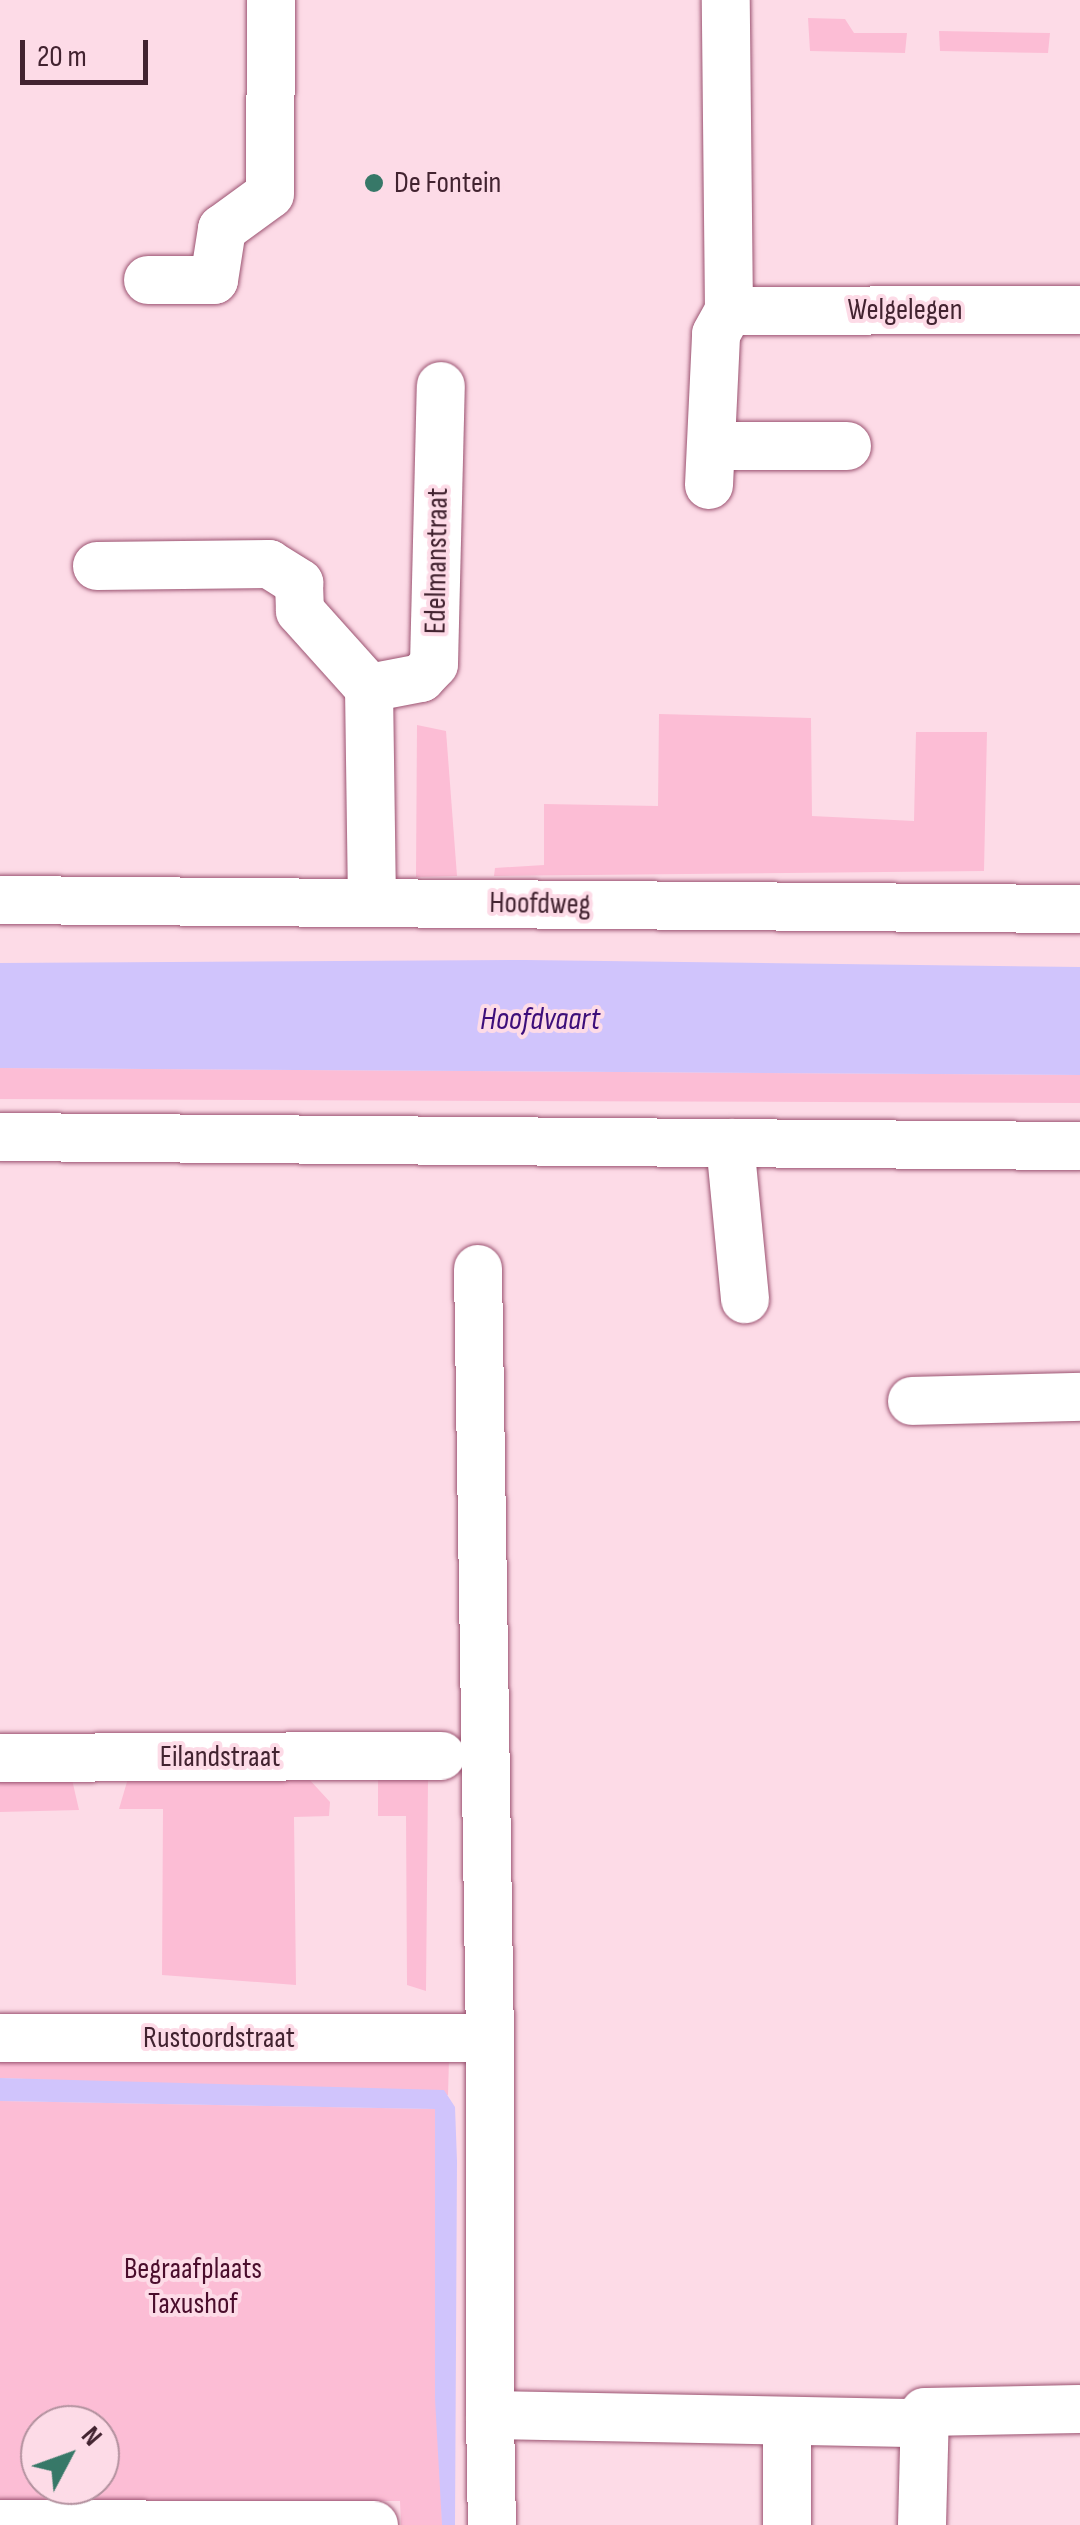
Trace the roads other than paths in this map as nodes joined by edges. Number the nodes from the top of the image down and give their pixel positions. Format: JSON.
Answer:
{"nodes":[{"id":1,"x":271,"y":0,"type":"edge"},
{"id":2,"x":726,"y":0,"type":"edge"},
{"id":3,"x":148,"y":280,"type":"dead end"},
{"id":4,"x":1080,"y":310,"type":"edge"},
{"id":5,"x":729,"y":311,"type":"junction"},
{"id":6,"x":441,"y":386,"type":"dead end"},
{"id":7,"x":847,"y":446,"type":"dead end"},
{"id":8,"x":98,"y":566,"type":"dead end"},
{"id":9,"x":370,"y":688,"type":"junction"},
{"id":10,"x":0,"y":900,"type":"edge"},
{"id":11,"x":372,"y":901,"type":"junction"},
{"id":12,"x":1080,"y":909,"type":"edge"},
{"id":13,"x":0,"y":1137,"type":"edge"},
{"id":14,"x":730,"y":1143,"type":"junction"},
{"id":15,"x":1080,"y":1146,"type":"edge"},
{"id":16,"x":478,"y":1269,"type":"dead end"},
{"id":17,"x":745,"y":1299,"type":"dead end"},
{"id":18,"x":1080,"y":1397,"type":"edge"},
{"id":19,"x":912,"y":1401,"type":"dead end"},
{"id":20,"x":440,"y":1756,"type":"dead end"},
{"id":21,"x":0,"y":1758,"type":"edge"},
{"id":22,"x":0,"y":2038,"type":"edge"},
{"id":23,"x":490,"y":2038,"type":"junction"},
{"id":24,"x":1080,"y":2409,"type":"edge"},
{"id":25,"x":490,"y":2415,"type":"junction"},
{"id":26,"x":787,"y":2421,"type":"junction"},
{"id":27,"x":924,"y":2424,"type":"junction"},
{"id":28,"x":0,"y":2524,"type":"edge"},
{"id":29,"x":374,"y":2524,"type":"edge"},
{"id":30,"x":492,"y":2525,"type":"edge"},
{"id":31,"x":787,"y":2525,"type":"edge"},
{"id":32,"x":922,"y":2525,"type":"edge"}],
"edges":[{"from":1,"to":3,"type":"street"},
{"from":2,"to":5,"type":"street"},
{"from":4,"to":5,"type":"street","name":"Welgelegen"},
{"from":5,"to":7,"type":"street"},
{"from":6,"to":9,"type":"street","name":"Edelmanstraat"},
{"from":8,"to":9,"type":"street"},
{"from":9,"to":11,"type":"street"},
{"from":10,"to":11,"type":"street","name":"Hoofdweg"},
{"from":11,"to":12,"type":"street","name":"Hoofdweg"},
{"from":13,"to":14,"type":"street"},
{"from":14,"to":15,"type":"street"},
{"from":14,"to":17,"type":"street"},
{"from":16,"to":23,"type":"street"},
{"from":18,"to":19,"type":"street"},
{"from":20,"to":21,"type":"street","name":"Eilandstraat"},
{"from":22,"to":23,"type":"street","name":"Rustoordstraat"},
{"from":23,"to":25,"type":"street"},
{"from":24,"to":27,"type":"street"},
{"from":25,"to":26,"type":"street"},
{"from":25,"to":30,"type":"street"},
{"from":26,"to":27,"type":"street"},
{"from":26,"to":31,"type":"street"},
{"from":27,"to":32,"type":"street"},
{"from":28,"to":29,"type":"street"}]}
